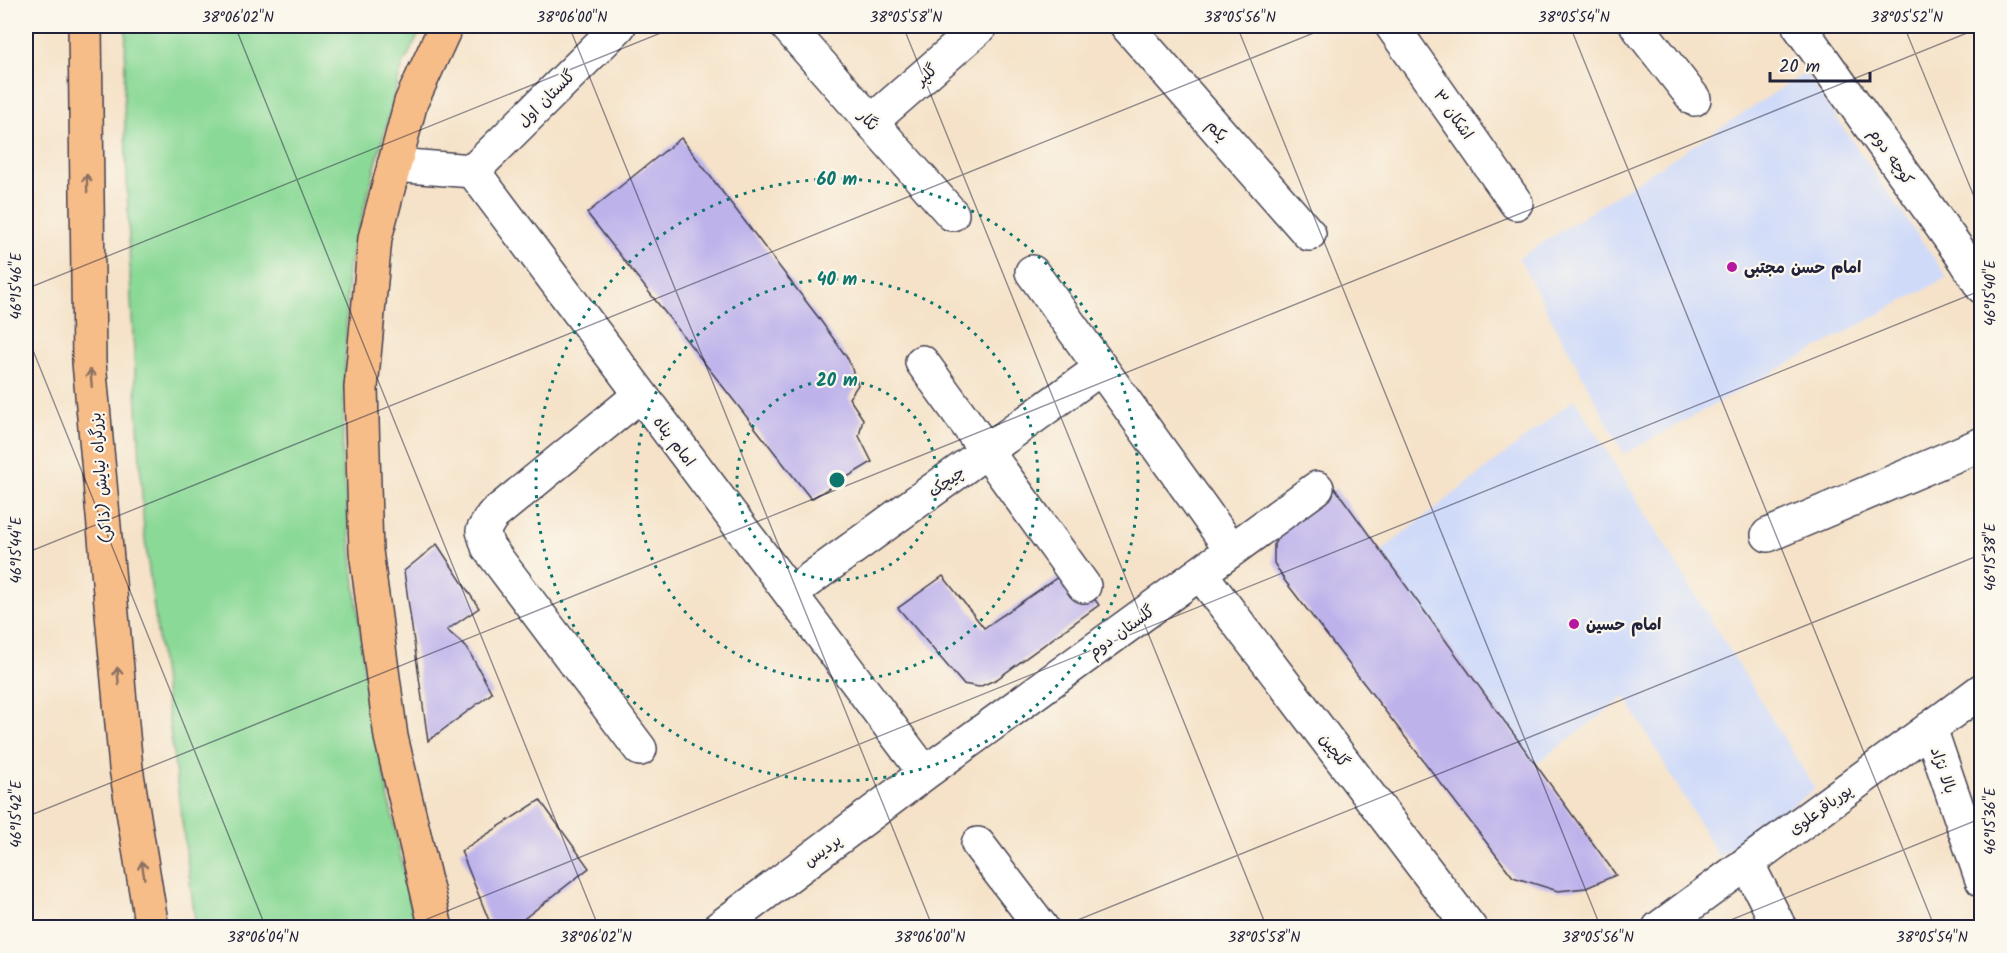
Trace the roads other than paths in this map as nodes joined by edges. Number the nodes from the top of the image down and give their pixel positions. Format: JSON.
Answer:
{"nodes":[{"id":1,"x":85,"y":26,"type":"edge"},
{"id":2,"x":446,"y":26,"type":"edge"},
{"id":3,"x":619,"y":26,"type":"edge"},
{"id":4,"x":787,"y":26,"type":"edge"},
{"id":5,"x":981,"y":26,"type":"edge"},
{"id":6,"x":1127,"y":26,"type":"edge"},
{"id":7,"x":1392,"y":26,"type":"edge"},
{"id":8,"x":1637,"y":26,"type":"edge"},
{"id":9,"x":1799,"y":26,"type":"edge"},
{"id":10,"x":1694,"y":99,"type":"dead end"},
{"id":11,"x":871,"y":122,"type":"junction"},
{"id":12,"x":394,"y":165,"type":"junction"},
{"id":13,"x":473,"y":171,"type":"junction"},
{"id":14,"x":1516,"y":203,"type":"dead end"},
{"id":15,"x":952,"y":214,"type":"dead end"},
{"id":16,"x":1309,"y":234,"type":"dead end"},
{"id":17,"x":1032,"y":273,"type":"dead end"},
{"id":18,"x":1982,"y":287,"type":"edge"},
{"id":19,"x":922,"y":362,"type":"dead end"},
{"id":20,"x":1101,"y":368,"type":"junction"},
{"id":21,"x":640,"y":395,"type":"junction"},
{"id":22,"x":1982,"y":444,"type":"edge"},
{"id":23,"x":987,"y":451,"type":"junction"},
{"id":24,"x":1317,"y":488,"type":"dead end"},
{"id":25,"x":1768,"y":536,"type":"dead end"},
{"id":26,"x":1232,"y":550,"type":"junction"},
{"id":27,"x":1200,"y":573,"type":"junction"},
{"id":28,"x":1084,"y":586,"type":"dead end"},
{"id":29,"x":791,"y":593,"type":"junction"},
{"id":30,"x":1982,"y":690,"type":"edge"},
{"id":31,"x":1930,"y":728,"type":"junction"},
{"id":32,"x":640,"y":748,"type":"dead end"},
{"id":33,"x":925,"y":773,"type":"junction"},
{"id":34,"x":978,"y":844,"type":"dead end"},
{"id":35,"x":1747,"y":863,"type":"junction"},
{"id":36,"x":1982,"y":880,"type":"edge"},
{"id":37,"x":152,"y":927,"type":"edge"},
{"id":38,"x":436,"y":927,"type":"edge"},
{"id":39,"x":719,"y":927,"type":"edge"},
{"id":40,"x":1042,"y":927,"type":"edge"},
{"id":41,"x":1470,"y":927,"type":"edge"},
{"id":42,"x":1659,"y":927,"type":"edge"},
{"id":43,"x":1780,"y":927,"type":"edge"}],
"edges":[{"from":37,"to":1,"type":"highway","name":"بزرگراه نیایش (ذاکر)","one_way":true},
{"from":2,"to":12,"type":"highway"},
{"from":3,"to":13,"type":"street","name":"گلستان اول"},
{"from":4,"to":11,"type":"street","name":"نگار"},
{"from":5,"to":11,"type":"street","name":"گلپر"},
{"from":6,"to":16,"type":"street","name":"یکم"},
{"from":7,"to":14,"type":"street","name":"اشکان ۳"},
{"from":8,"to":10,"type":"street"},
{"from":9,"to":18,"type":"street","name":"کوچه دوم"},
{"from":11,"to":15,"type":"street","name":"نگار"},
{"from":12,"to":13,"type":"street"},
{"from":12,"to":38,"type":"highway"},
{"from":13,"to":21,"type":"street","name":"امام پناه"},
{"from":17,"to":20,"type":"street"},
{"from":19,"to":23,"type":"street"},
{"from":20,"to":23,"type":"street","name":"چیچک"},
{"from":20,"to":26,"type":"street"},
{"from":21,"to":29,"type":"street","name":"امام پناه"},
{"from":21,"to":32,"type":"street"},
{"from":22,"to":25,"type":"street"},
{"from":23,"to":28,"type":"street"},
{"from":23,"to":29,"type":"street","name":"چیچک"},
{"from":24,"to":26,"type":"street","name":"گلستان دوم"},
{"from":26,"to":27,"type":"street","name":"گلستان دوم"},
{"from":27,"to":33,"type":"street","name":"گلستان دوم"},
{"from":27,"to":41,"type":"street","name":"گلچین"},
{"from":29,"to":33,"type":"street","name":"امام پناه"},
{"from":30,"to":31,"type":"street","name":"پورباقرعلوی"},
{"from":31,"to":35,"type":"street","name":"پورباقرعلوی"},
{"from":31,"to":36,"type":"street","name":"بالا نژاد"},
{"from":33,"to":39,"type":"street","name":"پردیس"},
{"from":34,"to":40,"type":"street"},
{"from":35,"to":42,"type":"street","name":"پورباقرعلوی"},
{"from":35,"to":43,"type":"street"}]}
